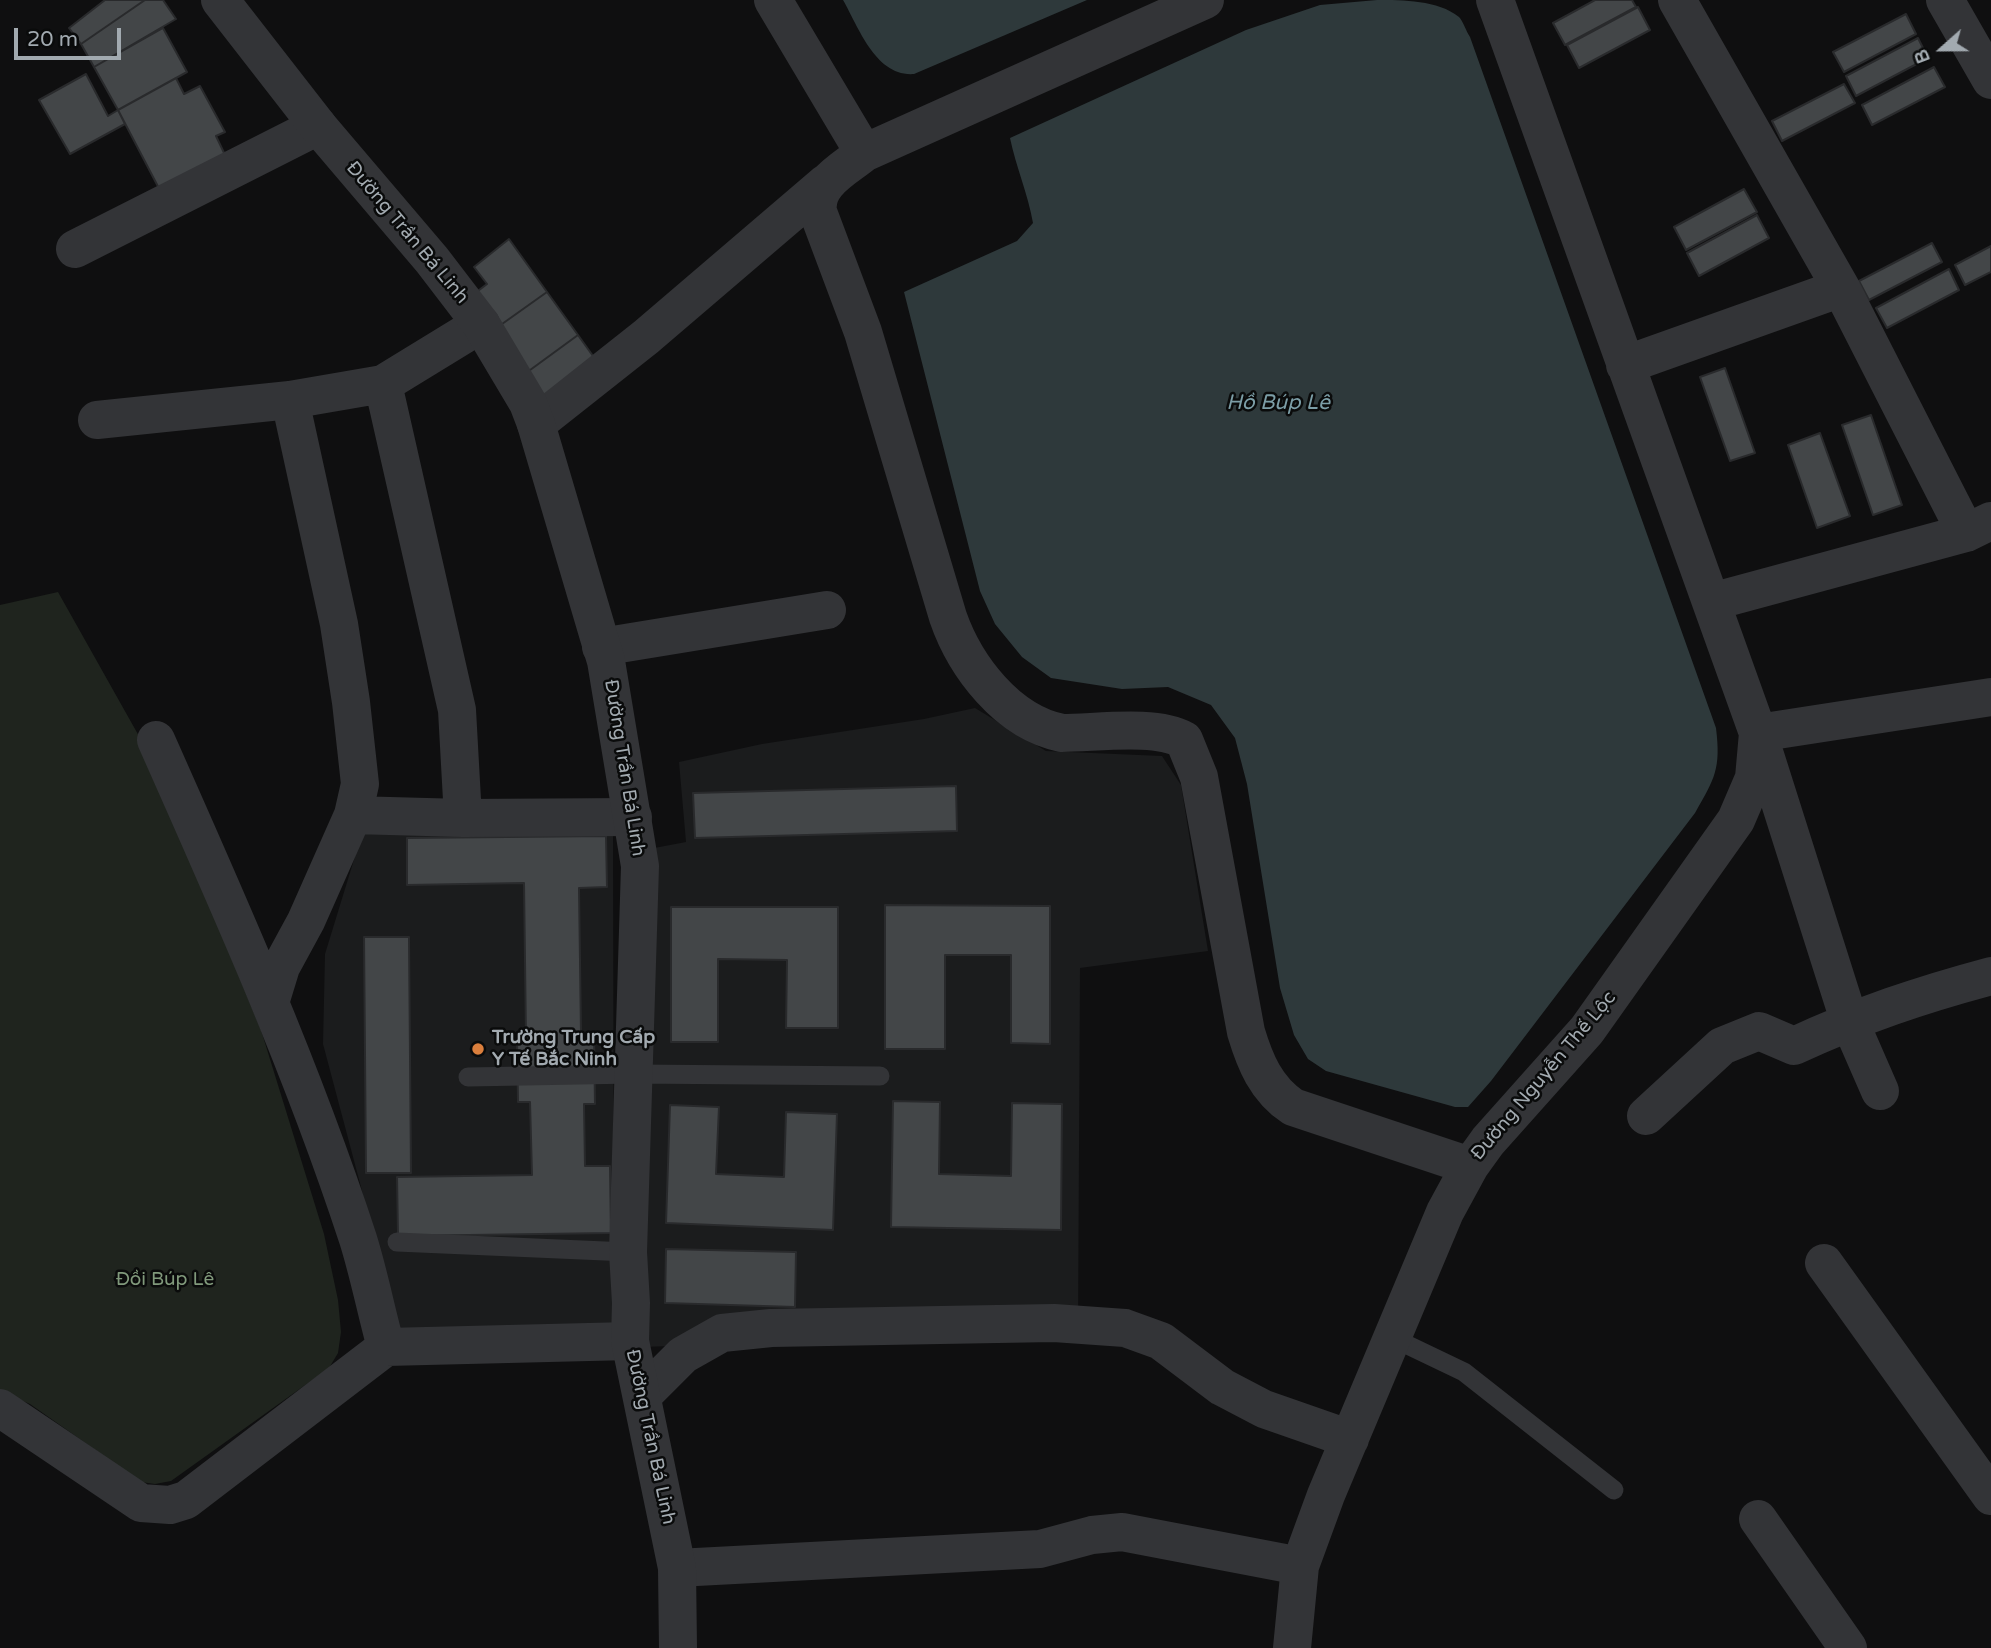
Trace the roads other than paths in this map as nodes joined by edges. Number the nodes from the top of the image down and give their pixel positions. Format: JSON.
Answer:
{"nodes":[{"id":1,"x":220,"y":0,"type":"edge"},
{"id":2,"x":773,"y":0,"type":"edge"},
{"id":3,"x":1205,"y":0,"type":"edge"},
{"id":4,"x":1495,"y":0,"type":"edge"},
{"id":5,"x":1677,"y":0,"type":"edge"},
{"id":6,"x":1945,"y":0,"type":"edge"},
{"id":7,"x":1991,"y":80,"type":"edge"},
{"id":8,"x":318,"y":126,"type":"junction"},
{"id":9,"x":864,"y":153,"type":"junction"},
{"id":10,"x":826,"y":183,"type":"junction"},
{"id":11,"x":75,"y":249,"type":"dead end"},
{"id":12,"x":1841,"y":288,"type":"junction"},
{"id":13,"x":481,"y":324,"type":"junction"},
{"id":14,"x":1625,"y":365,"type":"junction"},
{"id":15,"x":383,"y":384,"type":"junction"},
{"id":16,"x":290,"y":400,"type":"junction"},
{"id":17,"x":97,"y":420,"type":"dead end"},
{"id":18,"x":536,"y":424,"type":"junction"},
{"id":19,"x":1978,"y":527,"type":"edge"},
{"id":20,"x":1710,"y":602,"type":"junction"},
{"id":21,"x":827,"y":610,"type":"dead end"},
{"id":22,"x":601,"y":647,"type":"junction"},
{"id":23,"x":1990,"y":701,"type":"edge"},
{"id":24,"x":1758,"y":733,"type":"junction"},
{"id":25,"x":156,"y":740,"type":"dead end"},
{"id":26,"x":353,"y":815,"type":"junction"},
{"id":27,"x":633,"y":817,"type":"junction"},
{"id":28,"x":463,"y":818,"type":"junction"},
{"id":29,"x":1991,"y":976,"type":"edge"},
{"id":30,"x":270,"y":1003,"type":"junction"},
{"id":31,"x":1849,"y":1020,"type":"junction"},
{"id":32,"x":634,"y":1074,"type":"junction"},
{"id":33,"x":880,"y":1076,"type":"dead end"},
{"id":34,"x":467,"y":1077,"type":"dead end"},
{"id":35,"x":1880,"y":1091,"type":"dead end"},
{"id":36,"x":1646,"y":1116,"type":"dead end"},
{"id":37,"x":1470,"y":1166,"type":"junction"},
{"id":38,"x":397,"y":1242,"type":"dead end"},
{"id":39,"x":628,"y":1252,"type":"junction"},
{"id":40,"x":1824,"y":1263,"type":"dead end"},
{"id":41,"x":1393,"y":1338,"type":"junction"},
{"id":42,"x":630,"y":1341,"type":"junction"},
{"id":43,"x":386,"y":1347,"type":"junction"},
{"id":44,"x":642,"y":1396,"type":"junction"},
{"id":45,"x":0,"y":1408,"type":"edge"},
{"id":46,"x":1350,"y":1438,"type":"junction"},
{"id":47,"x":1614,"y":1490,"type":"dead end"},
{"id":48,"x":1991,"y":1496,"type":"edge"},
{"id":49,"x":1758,"y":1519,"type":"dead end"},
{"id":50,"x":1300,"y":1566,"type":"junction"},
{"id":51,"x":677,"y":1568,"type":"junction"},
{"id":52,"x":678,"y":1648,"type":"edge"},
{"id":53,"x":1293,"y":1648,"type":"edge"},
{"id":54,"x":1848,"y":1648,"type":"edge"}],
"edges":[{"from":1,"to":8,"type":"street","name":"Đường Trần Bá Linh"},
{"from":2,"to":9,"type":"street"},
{"from":3,"to":9,"type":"street"},
{"from":4,"to":14,"type":"street","name":"Đường Nguyễn Thế Lộc"},
{"from":5,"to":12,"type":"street"},
{"from":6,"to":7,"type":"street"},
{"from":8,"to":11,"type":"street"},
{"from":8,"to":13,"type":"street","name":"Đường Trần Bá Linh"},
{"from":9,"to":10,"type":"street"},
{"from":10,"to":18,"type":"street"},
{"from":10,"to":37,"type":"street"},
{"from":12,"to":14,"type":"street"},
{"from":12,"to":19,"type":"street"},
{"from":13,"to":15,"type":"street"},
{"from":13,"to":18,"type":"street","name":"Đường Trần Bá Linh"},
{"from":14,"to":20,"type":"street","name":"Đường Nguyễn Thế Lộc"},
{"from":15,"to":16,"type":"street"},
{"from":15,"to":28,"type":"street"},
{"from":16,"to":17,"type":"street"},
{"from":16,"to":26,"type":"street"},
{"from":18,"to":22,"type":"street","name":"Đường Trần Bá Linh"},
{"from":19,"to":20,"type":"street"},
{"from":20,"to":24,"type":"street","name":"Đường Nguyễn Thế Lộc"},
{"from":21,"to":22,"type":"street"},
{"from":22,"to":27,"type":"street","name":"Đường Trần Bá Linh"},
{"from":23,"to":24,"type":"street"},
{"from":24,"to":31,"type":"street"},
{"from":24,"to":37,"type":"street","name":"Đường Nguyễn Thế Lộc"},
{"from":25,"to":30,"type":"street"},
{"from":26,"to":28,"type":"street"},
{"from":26,"to":30,"type":"street"},
{"from":27,"to":28,"type":"street"},
{"from":27,"to":32,"type":"street","name":"Đường Trần Bá Linh"},
{"from":29,"to":31,"type":"street"},
{"from":30,"to":43,"type":"street"},
{"from":31,"to":35,"type":"street"},
{"from":31,"to":36,"type":"street"},
{"from":32,"to":33,"type":"lane"},
{"from":32,"to":34,"type":"lane"},
{"from":32,"to":39,"type":"street","name":"Đường Trần Bá Linh"},
{"from":37,"to":41,"type":"street","name":"Đường Nguyễn Thế Lộc"},
{"from":38,"to":39,"type":"lane"},
{"from":39,"to":42,"type":"street","name":"Đường Trần Bá Linh"},
{"from":40,"to":48,"type":"street"},
{"from":41,"to":46,"type":"street","name":"Đường Nguyễn Thế Lộc"},
{"from":41,"to":47,"type":"lane"},
{"from":42,"to":43,"type":"street"},
{"from":42,"to":44,"type":"street","name":"Đường Trần Bá Linh"},
{"from":43,"to":45,"type":"street"},
{"from":44,"to":46,"type":"street"},
{"from":44,"to":51,"type":"street","name":"Đường Trần Bá Linh"},
{"from":46,"to":50,"type":"street","name":"Đường Nguyễn Thế Lộc"},
{"from":49,"to":54,"type":"street"},
{"from":50,"to":51,"type":"street"},
{"from":50,"to":53,"type":"street","name":"Đường Nguyễn Thế Lộc"},
{"from":51,"to":52,"type":"street","name":"Đường Trần Bá Linh"}]}
